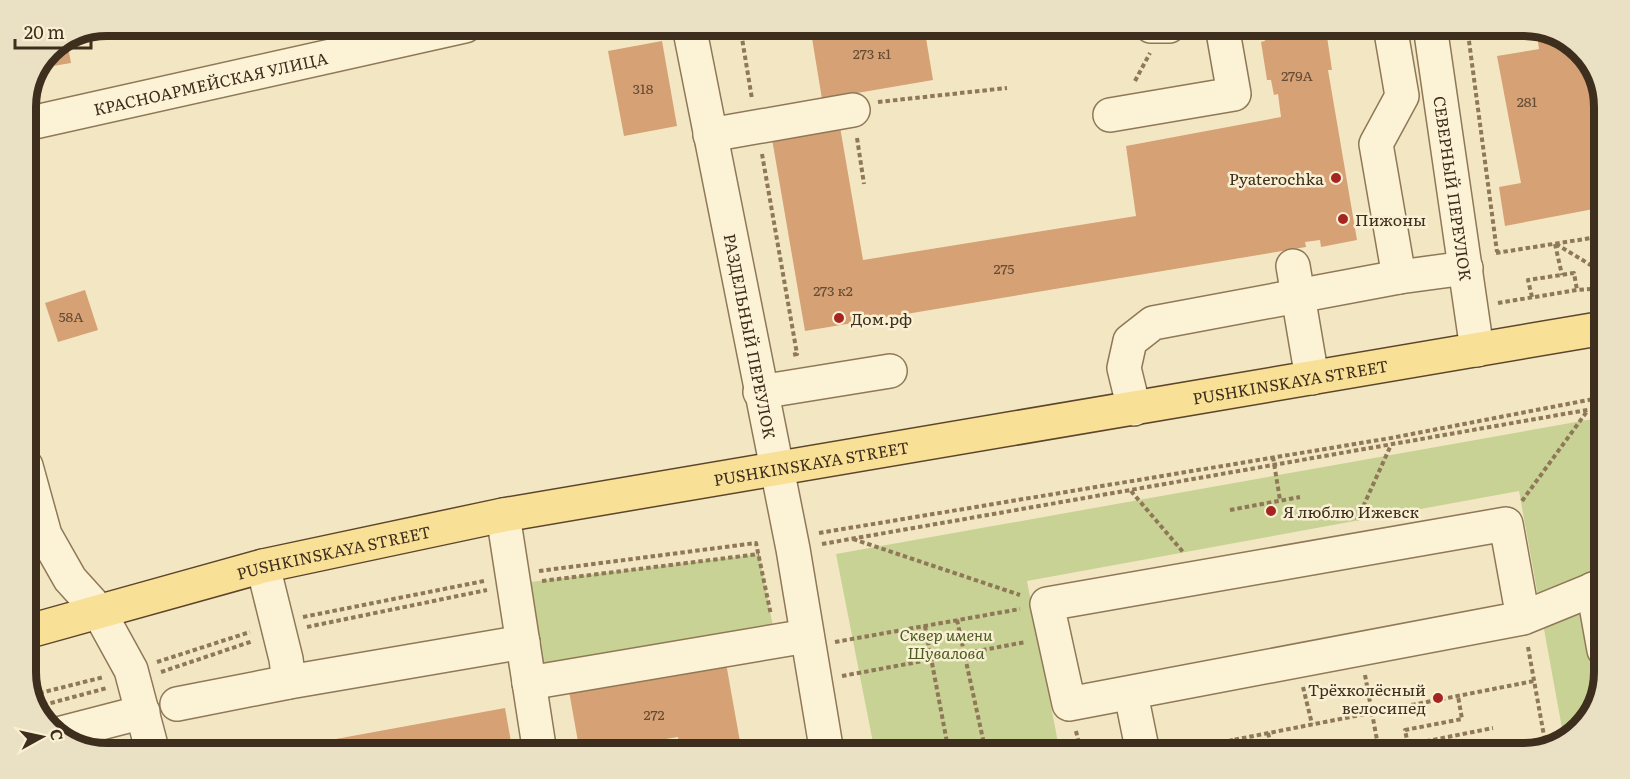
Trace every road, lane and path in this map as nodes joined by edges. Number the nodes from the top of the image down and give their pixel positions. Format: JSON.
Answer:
{"nodes":[{"id":1,"x":420,"y":36,"type":"edge"},
{"id":2,"x":691,"y":36,"type":"edge"},
{"id":3,"x":742,"y":36,"type":"edge"},
{"id":4,"x":1158,"y":36,"type":"edge"},
{"id":5,"x":1224,"y":36,"type":"edge"},
{"id":6,"x":1392,"y":36,"type":"edge"},
{"id":7,"x":1431,"y":36,"type":"edge"},
{"id":8,"x":1468,"y":36,"type":"edge"},
{"id":9,"x":853,"y":110,"type":"joint"},
{"id":10,"x":1114,"y":114,"type":"joint"},
{"id":11,"x":36,"y":122,"type":"edge"},
{"id":12,"x":757,"y":127,"type":"junction"},
{"id":13,"x":710,"y":135,"type":"junction"},
{"id":14,"x":864,"y":183,"type":"dead end"},
{"id":15,"x":1594,"y":237,"type":"edge"},
{"id":16,"x":1555,"y":243,"type":"junction"},
{"id":17,"x":1594,"y":267,"type":"edge"},
{"id":18,"x":1466,"y":268,"type":"junction"},
{"id":19,"x":1562,"y":275,"type":"junction"},
{"id":20,"x":1399,"y":277,"type":"junction"},
{"id":21,"x":1295,"y":281,"type":"junction"},
{"id":22,"x":1594,"y":288,"type":"edge"},
{"id":23,"x":1577,"y":290,"type":"junction"},
{"id":24,"x":1532,"y":297,"type":"junction"},
{"id":25,"x":1472,"y":307,"type":"junction"},
{"id":26,"x":1594,"y":330,"type":"edge"},
{"id":27,"x":1478,"y":350,"type":"junction"},
{"id":28,"x":788,"y":356,"type":"dead end"},
{"id":29,"x":890,"y":370,"type":"dead end"},
{"id":30,"x":1312,"y":378,"type":"junction"},
{"id":31,"x":760,"y":392,"type":"junction"},
{"id":32,"x":1594,"y":399,"type":"edge"},
{"id":33,"x":1134,"y":409,"type":"junction"},
{"id":34,"x":1594,"y":409,"type":"edge"},
{"id":35,"x":1588,"y":410,"type":"junction"},
{"id":36,"x":1391,"y":445,"type":"junction"},
{"id":37,"x":1273,"y":457,"type":"junction"},
{"id":38,"x":1275,"y":465,"type":"junction"},
{"id":39,"x":776,"y":470,"type":"junction"},
{"id":40,"x":1131,"y":490,"type":"junction"},
{"id":41,"x":1300,"y":497,"type":"dead end"},
{"id":42,"x":1280,"y":500,"type":"junction"},
{"id":43,"x":1230,"y":510,"type":"dead end"},
{"id":44,"x":503,"y":515,"type":"junction"},
{"id":45,"x":1506,"y":524,"type":"junction"},
{"id":46,"x":818,"y":533,"type":"dead end"},
{"id":47,"x":36,"y":539,"type":"edge"},
{"id":48,"x":852,"y":539,"type":"junction"},
{"id":49,"x":818,"y":545,"type":"dead end"},
{"id":50,"x":1342,"y":553,"type":"junction"},
{"id":51,"x":262,"y":566,"type":"junction"},
{"id":52,"x":1204,"y":576,"type":"junction"},
{"id":53,"x":514,"y":580,"type":"junction"},
{"id":54,"x":1594,"y":589,"type":"edge"},
{"id":55,"x":1047,"y":604,"type":"junction"},
{"id":56,"x":98,"y":610,"type":"junction"},
{"id":57,"x":1523,"y":618,"type":"junction"},
{"id":58,"x":957,"y":620,"type":"junction"},
{"id":59,"x":925,"y":626,"type":"junction"},
{"id":60,"x":277,"y":628,"type":"junction"},
{"id":61,"x":36,"y":629,"type":"edge"},
{"id":62,"x":1056,"y":637,"type":"junction"},
{"id":63,"x":821,"y":639,"type":"junction"},
{"id":64,"x":523,"y":642,"type":"junction"},
{"id":65,"x":1360,"y":650,"type":"junction"},
{"id":66,"x":965,"y":654,"type":"junction"},
{"id":67,"x":932,"y":660,"type":"junction"},
{"id":68,"x":1298,"y":662,"type":"junction"},
{"id":69,"x":133,"y":676,"type":"junction"},
{"id":70,"x":841,"y":676,"type":"dead end"},
{"id":71,"x":1534,"y":681,"type":"junction"},
{"id":72,"x":289,"y":682,"type":"junction"},
{"id":73,"x":529,"y":683,"type":"junction"},
{"id":74,"x":40,"y":694,"type":"edge"},
{"id":75,"x":1131,"y":694,"type":"junction"},
{"id":76,"x":1458,"y":696,"type":"junction"},
{"id":77,"x":177,"y":704,"type":"dead end"},
{"id":78,"x":43,"y":705,"type":"edge"},
{"id":79,"x":143,"y":712,"type":"junction"},
{"id":80,"x":1373,"y":713,"type":"junction"},
{"id":81,"x":1312,"y":724,"type":"junction"},
{"id":82,"x":1493,"y":728,"type":"dead end"},
{"id":83,"x":72,"y":730,"type":"edge"},
{"id":84,"x":1268,"y":733,"type":"junction"},
{"id":85,"x":1545,"y":739,"type":"edge"},
{"id":86,"x":1233,"y":740,"type":"junction"},
{"id":87,"x":151,"y":743,"type":"edge"},
{"id":88,"x":538,"y":743,"type":"edge"},
{"id":89,"x":826,"y":743,"type":"edge"},
{"id":90,"x":947,"y":743,"type":"edge"},
{"id":91,"x":984,"y":743,"type":"edge"},
{"id":92,"x":1141,"y":743,"type":"edge"},
{"id":93,"x":1218,"y":743,"type":"edge"},
{"id":94,"x":1234,"y":743,"type":"edge"},
{"id":95,"x":1270,"y":743,"type":"edge"},
{"id":96,"x":1378,"y":743,"type":"edge"},
{"id":97,"x":1408,"y":743,"type":"edge"},
{"id":98,"x":1418,"y":743,"type":"edge"}],
"edges":[{"from":1,"to":11,"type":"street","name":"КРАСНОАРМЕЙСКАЯ УЛИЦА"},
{"from":2,"to":13,"type":"street","name":"РАЗДЕЛЬНЫЙ ПЕРЕУЛОК"},
{"from":3,"to":12,"type":"path"},
{"from":4,"to":10,"type":"path"},
{"from":5,"to":10,"type":"street"},
{"from":6,"to":20,"type":"street"},
{"from":7,"to":18,"type":"street","name":"СЕВЕРНЫЙ ПЕРЕУЛОК"},
{"from":8,"to":16,"type":"path"},
{"from":9,"to":12,"type":"street"},
{"from":9,"to":14,"type":"path"},
{"from":12,"to":13,"type":"street"},
{"from":12,"to":28,"type":"path"},
{"from":13,"to":31,"type":"street","name":"РАЗДЕЛЬНЫЙ ПЕРЕУЛОК"},
{"from":15,"to":16,"type":"path"},
{"from":16,"to":17,"type":"path"},
{"from":16,"to":19,"type":"path"},
{"from":18,"to":20,"type":"street"},
{"from":18,"to":25,"type":"street","name":"СЕВЕРНЫЙ ПЕРЕУЛОК"},
{"from":19,"to":23,"type":"path"},
{"from":19,"to":24,"type":"path"},
{"from":20,"to":21,"type":"street"},
{"from":21,"to":30,"type":"street"},
{"from":21,"to":33,"type":"street"},
{"from":22,"to":23,"type":"path"},
{"from":23,"to":24,"type":"path"},
{"from":24,"to":25,"type":"path"},
{"from":25,"to":27,"type":"street","name":"СЕВЕРНЫЙ ПЕРЕУЛОК"},
{"from":26,"to":27,"type":"main road","name":"PUSHKINSKAYA STREET"},
{"from":27,"to":30,"type":"main road","name":"PUSHKINSKAYA STREET"},
{"from":29,"to":31,"type":"street"},
{"from":30,"to":33,"type":"main road","name":"PUSHKINSKAYA STREET"},
{"from":31,"to":39,"type":"street","name":"РАЗДЕЛЬНЫЙ ПЕРЕУЛОК"},
{"from":32,"to":37,"type":"path"},
{"from":33,"to":39,"type":"main road","name":"PUSHKINSKAYA STREET"},
{"from":34,"to":35,"type":"path"},
{"from":35,"to":36,"type":"path"},
{"from":35,"to":45,"type":"path"},
{"from":36,"to":38,"type":"path"},
{"from":36,"to":50,"type":"path"},
{"from":37,"to":38,"type":"path"},
{"from":37,"to":46,"type":"path"},
{"from":38,"to":40,"type":"path"},
{"from":38,"to":42,"type":"path"},
{"from":39,"to":44,"type":"main road","name":"PUSHKINSKAYA STREET"},
{"from":39,"to":63,"type":"street","name":"РАЗДЕЛЬНЫЙ ПЕРЕУЛОК"},
{"from":40,"to":48,"type":"path"},
{"from":40,"to":52,"type":"path"},
{"from":41,"to":42,"type":"path"},
{"from":42,"to":43,"type":"path"},
{"from":44,"to":51,"type":"main road","name":"PUSHKINSKAYA STREET"},
{"from":44,"to":53,"type":"street"},
{"from":45,"to":50,"type":"street"},
{"from":45,"to":57,"type":"street"},
{"from":47,"to":56,"type":"street"},
{"from":48,"to":49,"type":"path"},
{"from":48,"to":55,"type":"path"},
{"from":50,"to":52,"type":"street"},
{"from":51,"to":56,"type":"main road","name":"PUSHKINSKAYA STREET"},
{"from":51,"to":60,"type":"street"},
{"from":52,"to":55,"type":"street"},
{"from":53,"to":53,"type":"path"},
{"from":53,"to":60,"type":"path"},
{"from":53,"to":60,"type":"path"},
{"from":53,"to":64,"type":"street"},
{"from":54,"to":57,"type":"street"},
{"from":55,"to":58,"type":"path"},
{"from":55,"to":62,"type":"street"},
{"from":56,"to":61,"type":"main road","name":"PUSHKINSKAYA STREET"},
{"from":56,"to":69,"type":"street"},
{"from":57,"to":65,"type":"street"},
{"from":57,"to":71,"type":"path"},
{"from":58,"to":59,"type":"path"},
{"from":58,"to":66,"type":"path"},
{"from":59,"to":63,"type":"path"},
{"from":59,"to":67,"type":"path"},
{"from":60,"to":69,"type":"path"},
{"from":60,"to":69,"type":"path"},
{"from":60,"to":72,"type":"street"},
{"from":62,"to":66,"type":"path"},
{"from":62,"to":75,"type":"street"},
{"from":63,"to":73,"type":"street"},
{"from":63,"to":89,"type":"street","name":"РАЗДЕЛЬНЫЙ ПЕРЕУЛОК"},
{"from":64,"to":72,"type":"street"},
{"from":64,"to":73,"type":"street"},
{"from":65,"to":68,"type":"street"},
{"from":65,"to":80,"type":"path"},
{"from":66,"to":67,"type":"path"},
{"from":66,"to":91,"type":"path"},
{"from":67,"to":70,"type":"path"},
{"from":67,"to":90,"type":"path"},
{"from":68,"to":75,"type":"street"},
{"from":68,"to":81,"type":"path"},
{"from":69,"to":74,"type":"path"},
{"from":69,"to":78,"type":"path"},
{"from":69,"to":79,"type":"street"},
{"from":71,"to":76,"type":"path"},
{"from":71,"to":85,"type":"path"},
{"from":72,"to":77,"type":"street"},
{"from":73,"to":88,"type":"street"},
{"from":75,"to":92,"type":"street"},
{"from":76,"to":80,"type":"path"},
{"from":76,"to":97,"type":"path"},
{"from":79,"to":83,"type":"street"},
{"from":79,"to":87,"type":"street"},
{"from":80,"to":81,"type":"path"},
{"from":80,"to":96,"type":"path"},
{"from":81,"to":84,"type":"path"},
{"from":82,"to":98,"type":"path"},
{"from":84,"to":86,"type":"path"},
{"from":84,"to":95,"type":"path"},
{"from":86,"to":93,"type":"path"},
{"from":86,"to":94,"type":"path"}]}
